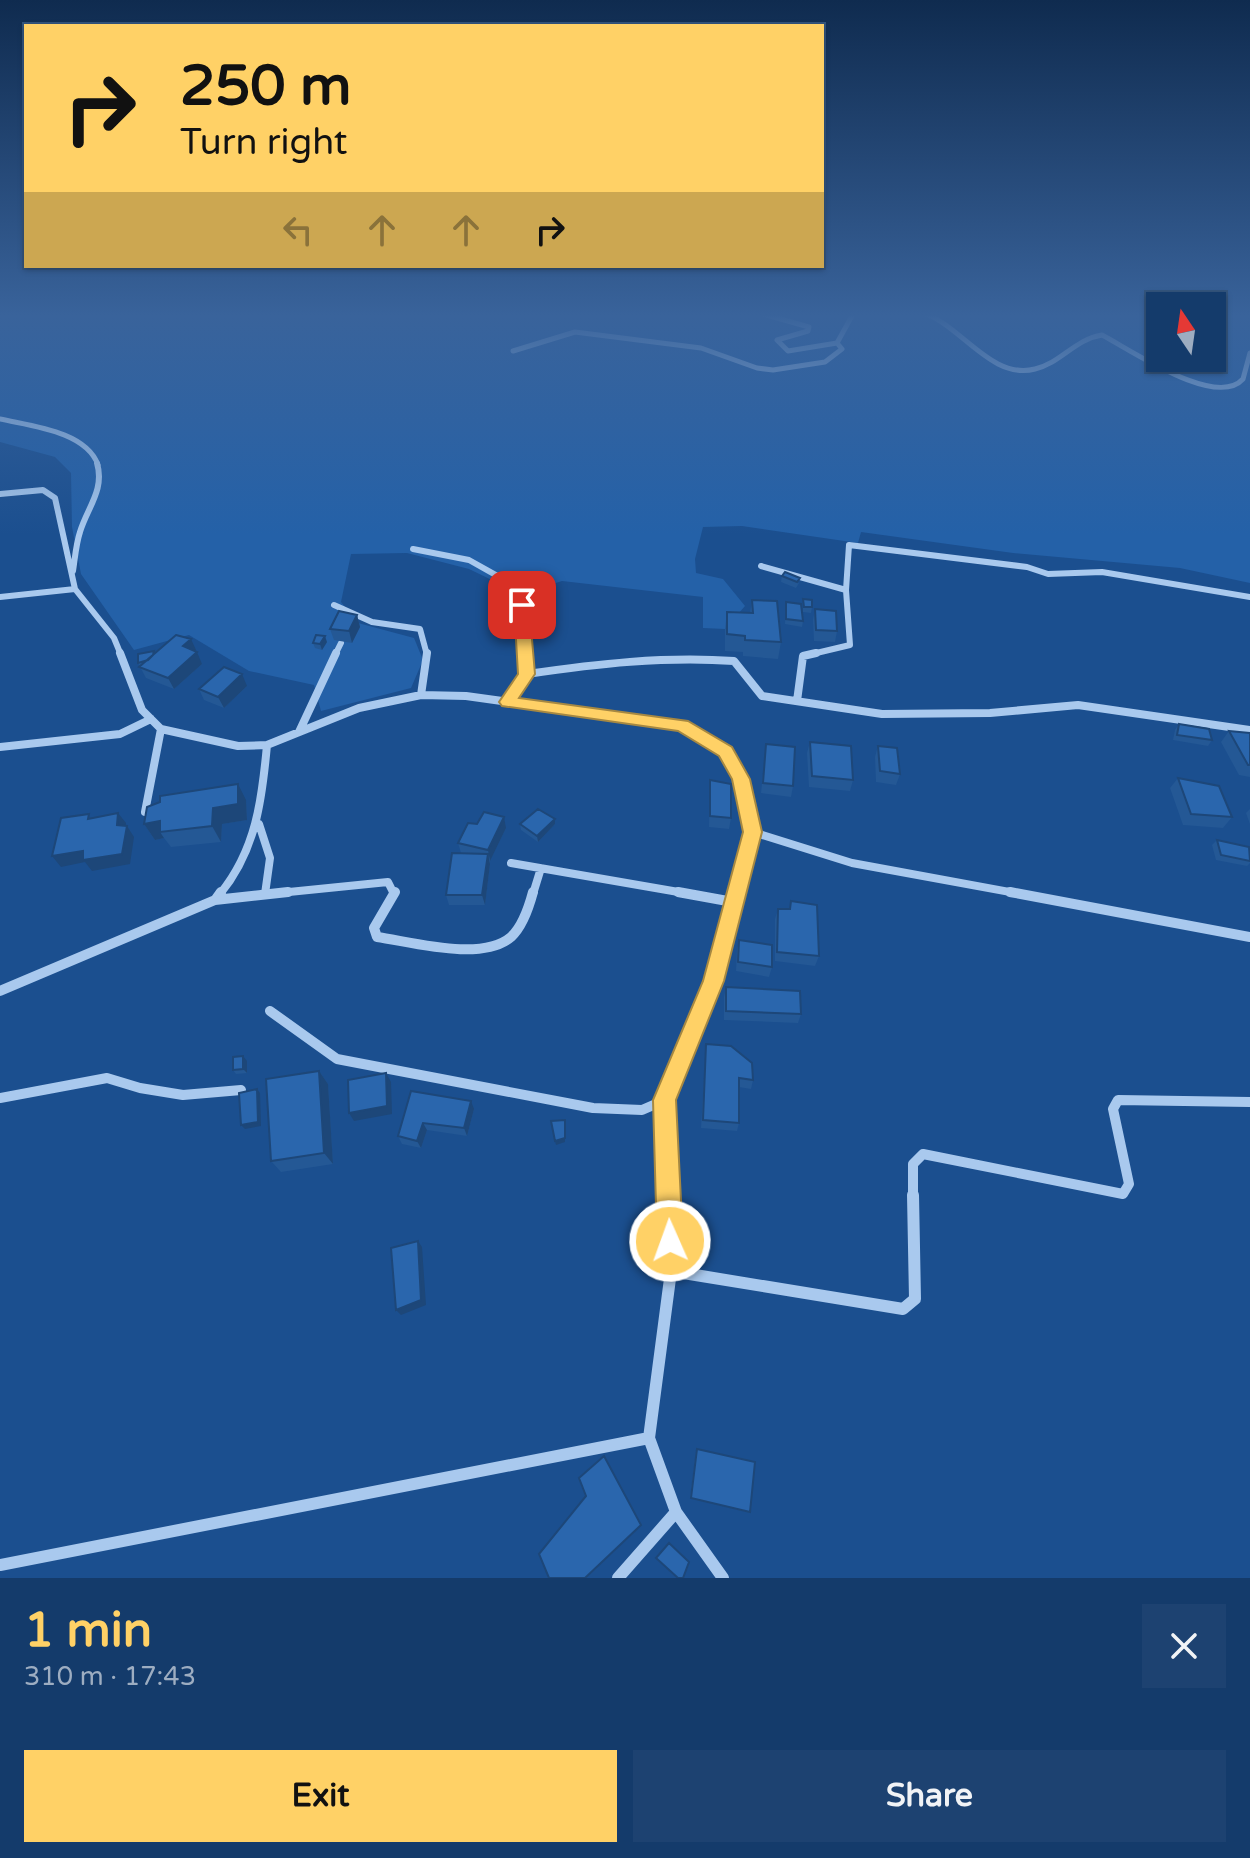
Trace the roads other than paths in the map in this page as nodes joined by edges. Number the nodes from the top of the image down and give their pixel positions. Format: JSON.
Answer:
{"nodes":[{"id":1,"x":0,"y":419,"type":"edge"},
{"id":2,"x":0,"y":494,"type":"edge"},
{"id":3,"x":413,"y":549,"type":"dead end"},
{"id":4,"x":761,"y":566,"type":"dead end"},
{"id":5,"x":72,"y":576,"type":"junction"},
{"id":6,"x":75,"y":589,"type":"junction"},
{"id":7,"x":846,"y":590,"type":"junction"},
{"id":8,"x":0,"y":597,"type":"edge"},
{"id":9,"x":1250,"y":597,"type":"edge"},
{"id":10,"x":334,"y":605,"type":"dead end"},
{"id":11,"x":341,"y":643,"type":"edge"},
{"id":12,"x":527,"y":674,"type":"junction"},
{"id":13,"x":421,"y":695,"type":"junction"},
{"id":14,"x":797,"y":701,"type":"junction"},
{"id":15,"x":507,"y":702,"type":"junction"},
{"id":16,"x":151,"y":719,"type":"junction"},
{"id":17,"x":161,"y":729,"type":"junction"},
{"id":18,"x":1250,"y":730,"type":"edge"},
{"id":19,"x":299,"y":732,"type":"junction"},
{"id":20,"x":267,"y":745,"type":"junction"},
{"id":21,"x":0,"y":747,"type":"edge"},
{"id":22,"x":145,"y":812,"type":"edge"},
{"id":23,"x":259,"y":824,"type":"junction"},
{"id":24,"x":753,"y":832,"type":"junction"},
{"id":25,"x":511,"y":863,"type":"dead end"},
{"id":26,"x":541,"y":868,"type":"junction"},
{"id":27,"x":265,"y":894,"type":"junction"},
{"id":28,"x":215,"y":900,"type":"junction"},
{"id":29,"x":733,"y":902,"type":"junction"},
{"id":30,"x":1250,"y":937,"type":"edge"},
{"id":31,"x":0,"y":991,"type":"edge"},
{"id":32,"x":270,"y":1011,"type":"dead end"},
{"id":33,"x":241,"y":1090,"type":"edge"},
{"id":34,"x":0,"y":1098,"type":"edge"},
{"id":35,"x":665,"y":1100,"type":"junction"},
{"id":36,"x":1250,"y":1102,"type":"edge"},
{"id":37,"x":671,"y":1271,"type":"junction"},
{"id":38,"x":649,"y":1438,"type":"junction"},
{"id":39,"x":676,"y":1512,"type":"junction"},
{"id":40,"x":0,"y":1565,"type":"edge"},
{"id":41,"x":618,"y":1578,"type":"edge"},
{"id":42,"x":723,"y":1578,"type":"edge"}],
"edges":[{"from":1,"to":5,"type":"street"},
{"from":2,"to":5,"type":"street"},
{"from":3,"to":12,"type":"street"},
{"from":4,"to":7,"type":"street"},
{"from":5,"to":6,"type":"street"},
{"from":6,"to":8,"type":"street"},
{"from":6,"to":16,"type":"street"},
{"from":7,"to":9,"type":"street"},
{"from":7,"to":14,"type":"street"},
{"from":10,"to":13,"type":"street"},
{"from":11,"to":19,"type":"street"},
{"from":12,"to":14,"type":"street"},
{"from":12,"to":15,"type":"street"},
{"from":13,"to":15,"type":"street"},
{"from":13,"to":19,"type":"street"},
{"from":14,"to":18,"type":"street"},
{"from":15,"to":24,"type":"street"},
{"from":16,"to":17,"type":"street"},
{"from":16,"to":21,"type":"street"},
{"from":17,"to":20,"type":"street"},
{"from":17,"to":22,"type":"street"},
{"from":19,"to":20,"type":"street"},
{"from":20,"to":23,"type":"street"},
{"from":23,"to":27,"type":"street"},
{"from":23,"to":28,"type":"street"},
{"from":24,"to":29,"type":"street"},
{"from":24,"to":30,"type":"street"},
{"from":25,"to":26,"type":"street"},
{"from":26,"to":27,"type":"street"},
{"from":26,"to":29,"type":"street"},
{"from":27,"to":28,"type":"street"},
{"from":28,"to":31,"type":"street"},
{"from":29,"to":35,"type":"street"},
{"from":32,"to":35,"type":"street"},
{"from":33,"to":34,"type":"street"},
{"from":35,"to":37,"type":"street"},
{"from":36,"to":37,"type":"street"},
{"from":37,"to":38,"type":"street"},
{"from":38,"to":39,"type":"street"},
{"from":38,"to":40,"type":"street"},
{"from":39,"to":41,"type":"street"},
{"from":39,"to":42,"type":"street"}]}
